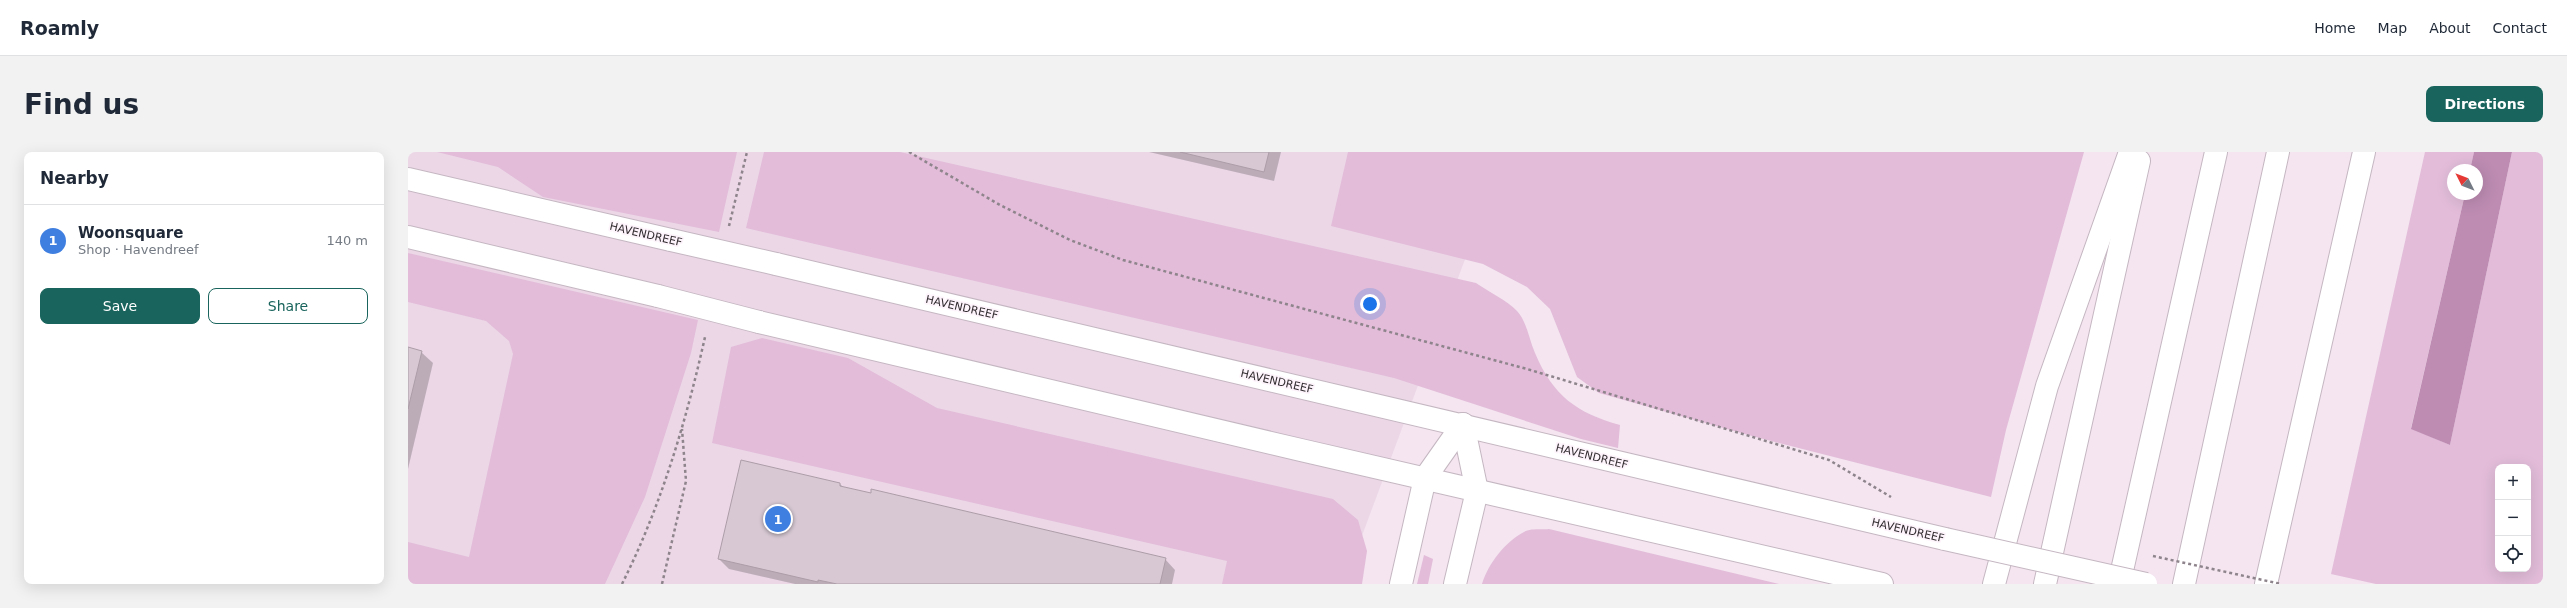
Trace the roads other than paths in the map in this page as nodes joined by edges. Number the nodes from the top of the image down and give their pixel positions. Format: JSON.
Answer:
{"nodes":[{"id":1,"x":2130,"y":152,"type":"edge"},
{"id":2,"x":2141,"y":152,"type":"edge"},
{"id":3,"x":2216,"y":152,"type":"edge"},
{"id":4,"x":2278,"y":152,"type":"edge"},
{"id":5,"x":2364,"y":152,"type":"edge"},
{"id":6,"x":408,"y":179,"type":"edge"},
{"id":7,"x":408,"y":237,"type":"edge"},
{"id":8,"x":1463,"y":424,"type":"junction"},
{"id":9,"x":1425,"y":478,"type":"junction"},
{"id":10,"x":1477,"y":492,"type":"junction"},
{"id":11,"x":1401,"y":584,"type":"edge"},
{"id":12,"x":1455,"y":584,"type":"edge"},
{"id":13,"x":1882,"y":584,"type":"edge"},
{"id":14,"x":1994,"y":584,"type":"edge"},
{"id":15,"x":2045,"y":584,"type":"edge"},
{"id":16,"x":2119,"y":584,"type":"edge"},
{"id":17,"x":2146,"y":584,"type":"edge"},
{"id":18,"x":2184,"y":584,"type":"edge"},
{"id":19,"x":2266,"y":584,"type":"edge"}],
"edges":[{"from":1,"to":14,"type":"main road"},
{"from":2,"to":15,"type":"main road"},
{"from":3,"to":16,"type":"main road"},
{"from":4,"to":18,"type":"main road"},
{"from":5,"to":19,"type":"main road"},
{"from":6,"to":8,"type":"main road","name":"HAVENDREEF","bridge":true},
{"from":7,"to":9,"type":"main road","bridge":true},
{"from":8,"to":9,"type":"main road"},
{"from":8,"to":10,"type":"main road"},
{"from":8,"to":17,"type":"main road","name":"HAVENDREEF","bridge":true},
{"from":9,"to":10,"type":"main road"},
{"from":9,"to":11,"type":"main road"},
{"from":10,"to":12,"type":"main road"},
{"from":10,"to":13,"type":"main road"}]}
